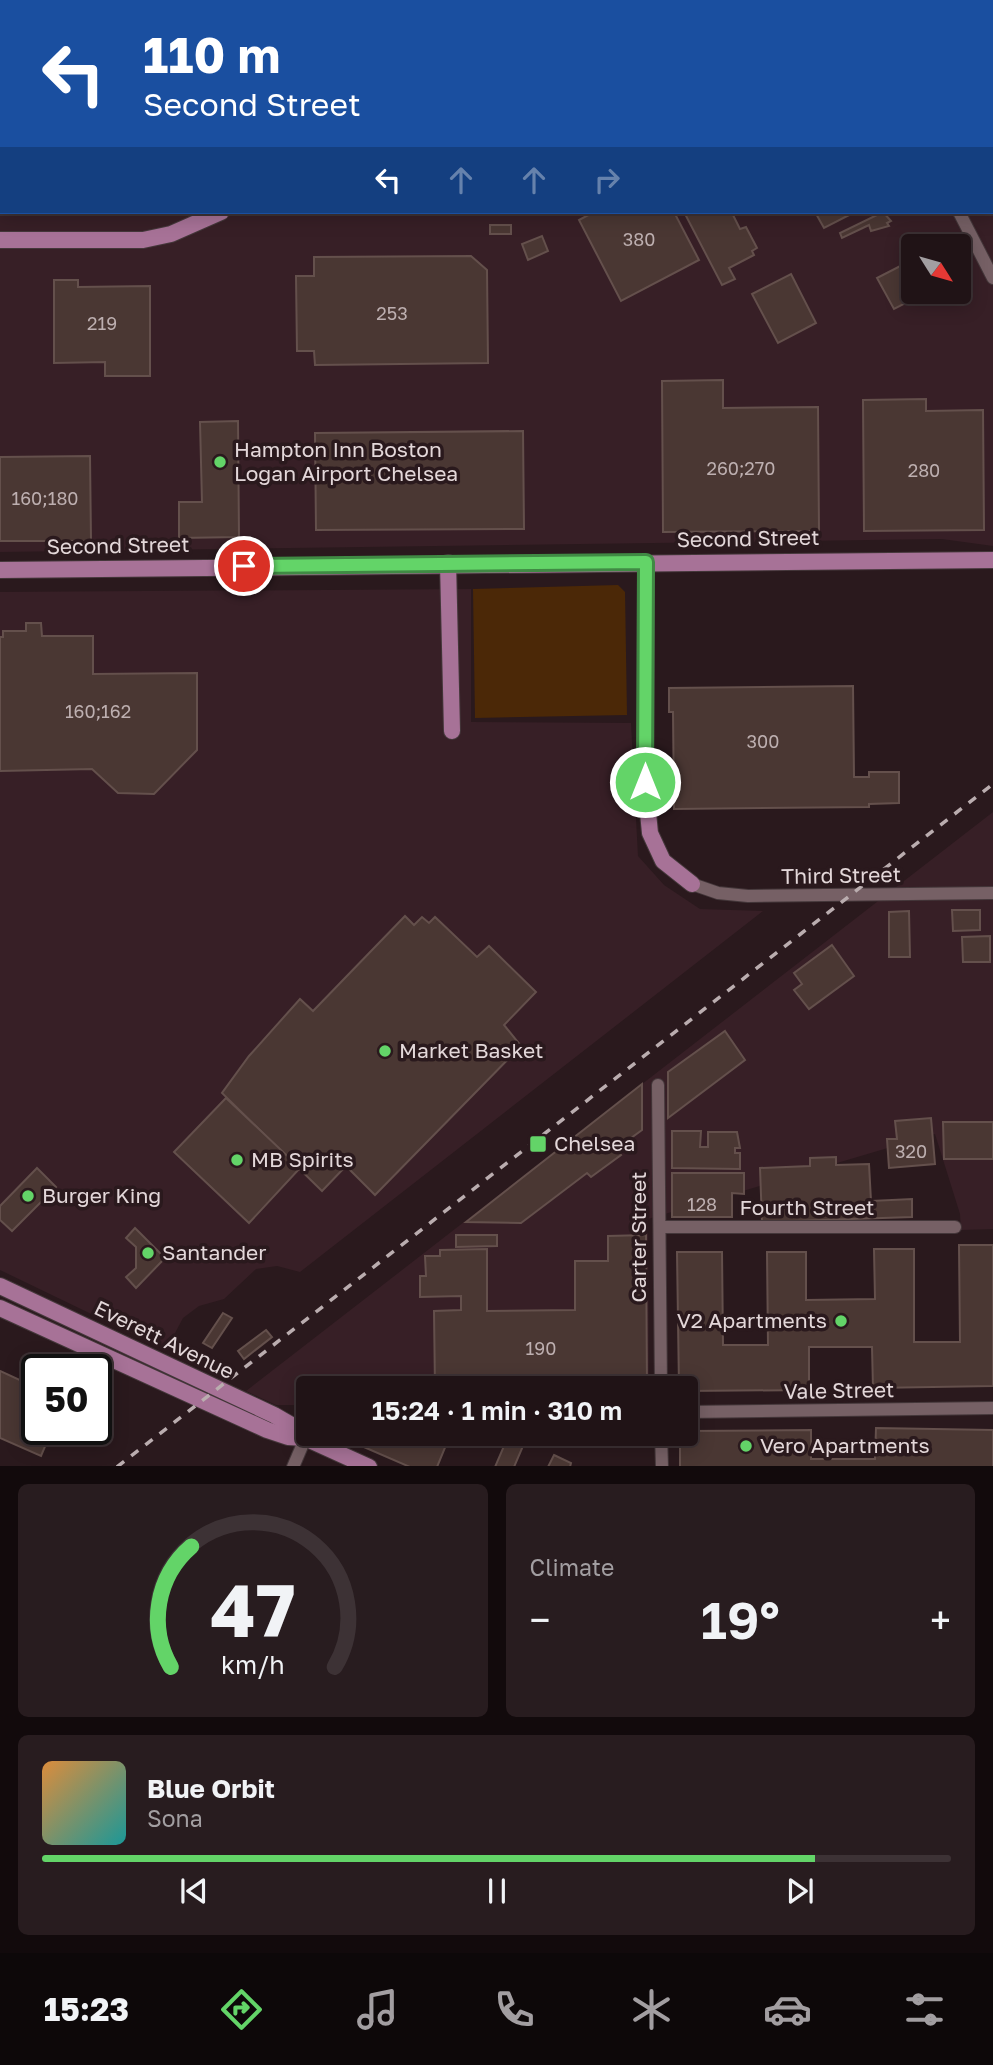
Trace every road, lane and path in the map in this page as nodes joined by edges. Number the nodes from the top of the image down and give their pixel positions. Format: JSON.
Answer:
{"nodes":[{"id":1,"x":216,"y":214,"type":"edge"},
{"id":2,"x":960,"y":214,"type":"edge"},
{"id":3,"x":0,"y":240,"type":"edge"},
{"id":4,"x":993,"y":278,"type":"edge"},
{"id":5,"x":993,"y":560,"type":"edge"},
{"id":6,"x":646,"y":562,"type":"junction"},
{"id":7,"x":448,"y":563,"type":"junction"},
{"id":8,"x":0,"y":570,"type":"edge"},
{"id":9,"x":452,"y":730,"type":"dead end"},
{"id":10,"x":692,"y":884,"type":"joint"},
{"id":11,"x":993,"y":892,"type":"edge"},
{"id":12,"x":658,"y":1086,"type":"dead end"},
{"id":13,"x":660,"y":1227,"type":"junction"},
{"id":14,"x":955,"y":1227,"type":"dead end"},
{"id":15,"x":0,"y":1286,"type":"edge"},
{"id":16,"x":0,"y":1308,"type":"edge"},
{"id":17,"x":661,"y":1376,"type":"edge"},
{"id":18,"x":993,"y":1408,"type":"edge"},
{"id":19,"x":698,"y":1412,"type":"edge"},
{"id":20,"x":296,"y":1429,"type":"edge"},
{"id":21,"x":296,"y":1434,"type":"edge"},
{"id":22,"x":301,"y":1446,"type":"edge"},
{"id":23,"x":328,"y":1446,"type":"edge"},
{"id":24,"x":661,"y":1446,"type":"edge"},
{"id":25,"x":293,"y":1466,"type":"edge"},
{"id":26,"x":369,"y":1466,"type":"edge"},
{"id":27,"x":662,"y":1466,"type":"edge"}],
"edges":[{"from":1,"to":3,"type":"main road"},
{"from":2,"to":4,"type":"street"},
{"from":5,"to":6,"type":"main road","name":"Second Street"},
{"from":6,"to":7,"type":"main road","name":"Second Street"},
{"from":6,"to":10,"type":"main road"},
{"from":7,"to":8,"type":"main road","name":"Second Street"},
{"from":7,"to":9,"type":"main road"},
{"from":10,"to":11,"type":"street","name":"Third Street"},
{"from":12,"to":13,"type":"street","name":"Carter Street"},
{"from":13,"to":14,"type":"street","name":"Fourth Street"},
{"from":13,"to":17,"type":"street","name":"Carter Street"},
{"from":15,"to":20,"type":"main road","name":"Everett Avenue"},
{"from":16,"to":21,"type":"main road","name":"Everett Avenue"},
{"from":18,"to":19,"type":"street","name":"Vale Street"},
{"from":22,"to":25,"type":"street"},
{"from":23,"to":26,"type":"main road","name":"Everett Avenue"},
{"from":24,"to":27,"type":"street"}]}
